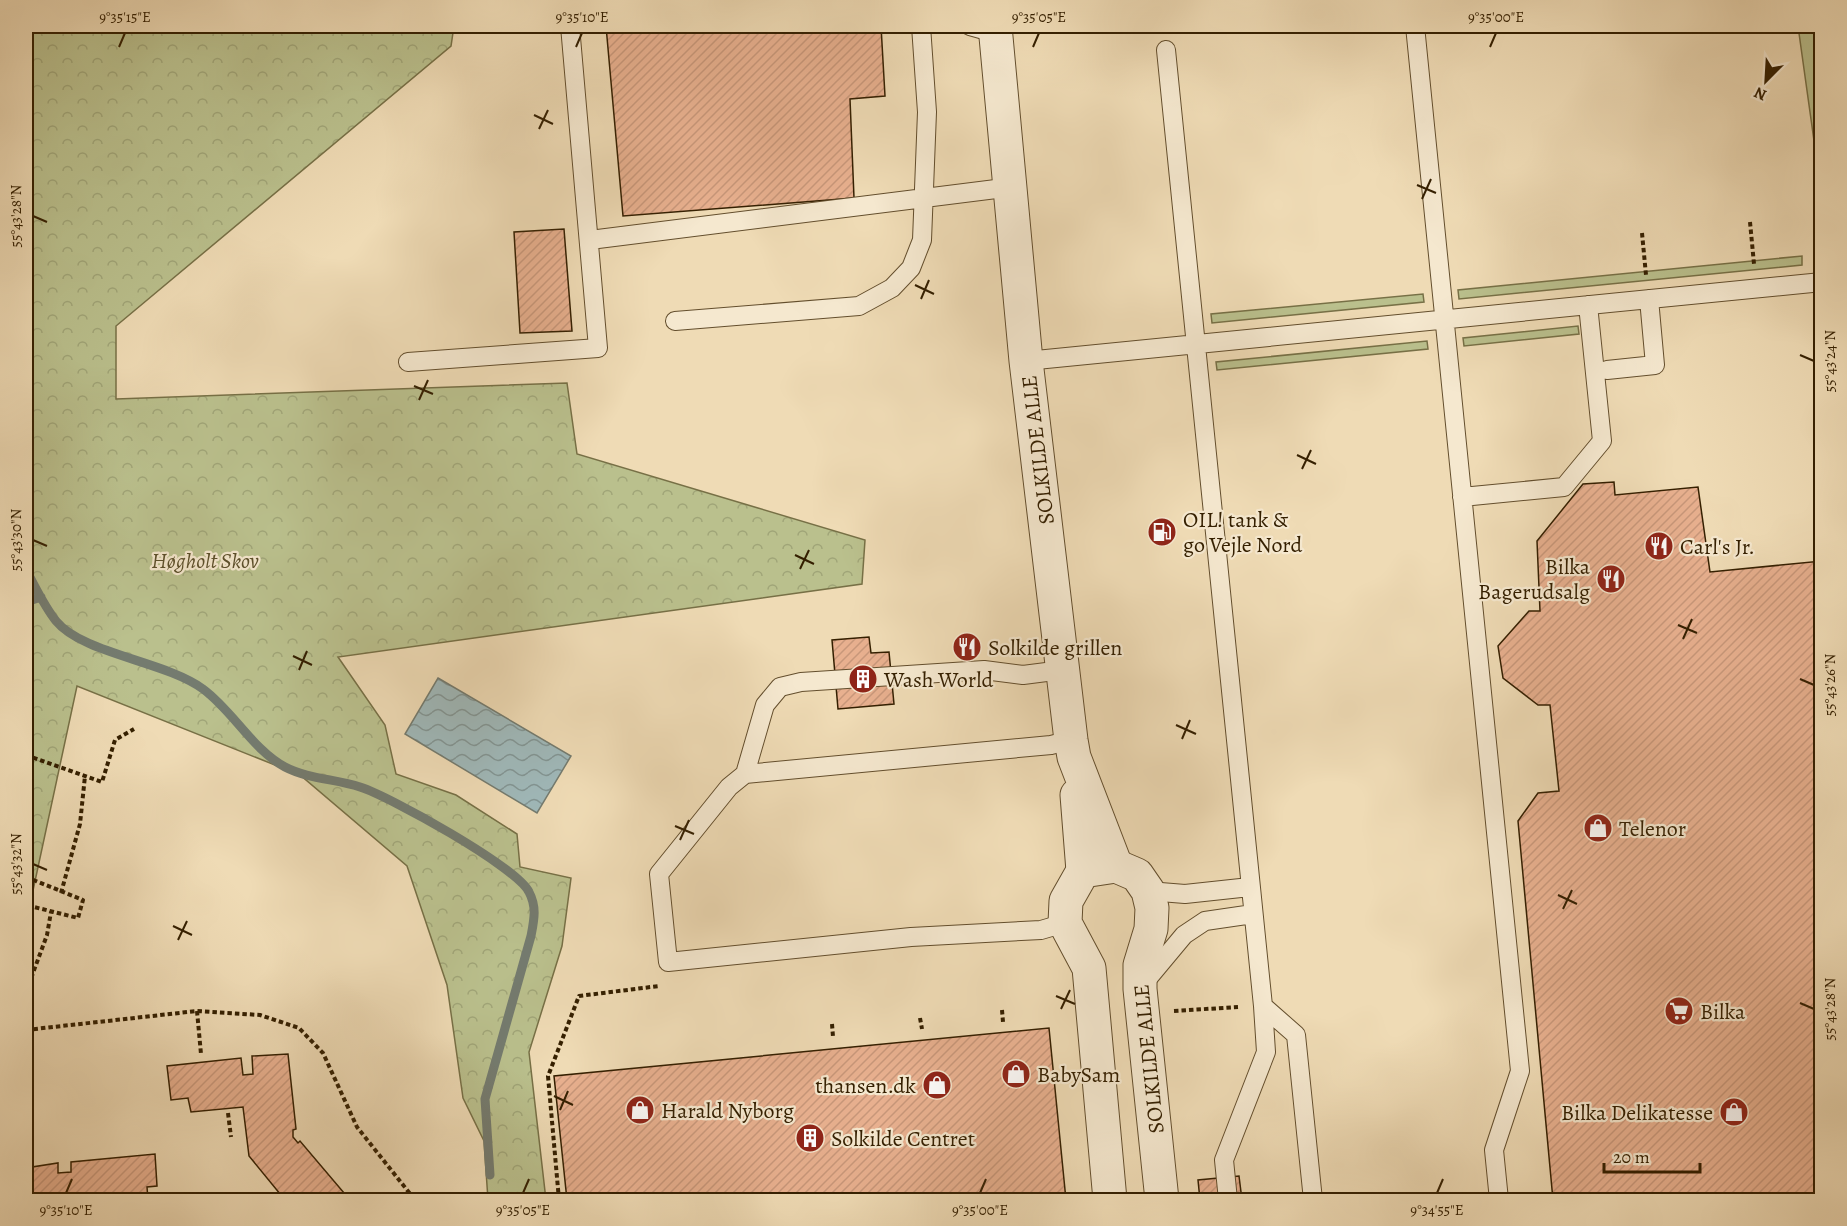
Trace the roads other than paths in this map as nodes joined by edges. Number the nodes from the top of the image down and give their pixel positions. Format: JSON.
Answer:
{"nodes":[{"id":1,"x":570,"y":26,"type":"edge"},
{"id":2,"x":921,"y":26,"type":"edge"},
{"id":3,"x":1415,"y":26,"type":"edge"},
{"id":4,"x":987,"y":28,"type":"edge"},
{"id":5,"x":1166,"y":50,"type":"dead end"},
{"id":6,"x":1012,"y":187,"type":"junction"},
{"id":7,"x":923,"y":198,"type":"junction"},
{"id":8,"x":590,"y":240,"type":"junction"},
{"id":9,"x":1821,"y":282,"type":"edge"},
{"id":10,"x":1649,"y":299,"type":"junction"},
{"id":11,"x":1588,"y":305,"type":"junction"},
{"id":12,"x":1444,"y":320,"type":"junction"},
{"id":13,"x":675,"y":321,"type":"dead end"},
{"id":14,"x":1196,"y":344,"type":"junction"},
{"id":15,"x":1026,"y":361,"type":"junction"},
{"id":16,"x":408,"y":362,"type":"dead end"},
{"id":17,"x":1608,"y":370,"type":"dead end"},
{"id":18,"x":1462,"y":497,"type":"junction"},
{"id":19,"x":1062,"y":670,"type":"junction"},
{"id":20,"x":1072,"y":748,"type":"junction"},
{"id":21,"x":746,"y":774,"type":"junction"},
{"id":22,"x":1116,"y":866,"type":"junction"},
{"id":23,"x":1083,"y":871,"type":"junction"},
{"id":24,"x":1250,"y":887,"type":"junction"},
{"id":25,"x":1148,"y":891,"type":"junction"},
{"id":26,"x":1253,"y":914,"type":"junction"},
{"id":27,"x":1065,"y":922,"type":"junction"},
{"id":28,"x":1140,"y":989,"type":"junction"},
{"id":29,"x":1263,"y":1006,"type":"junction"},
{"id":30,"x":1110,"y":1200,"type":"edge"},
{"id":31,"x":1162,"y":1200,"type":"edge"},
{"id":32,"x":1228,"y":1200,"type":"edge"},
{"id":33,"x":1313,"y":1200,"type":"edge"},
{"id":34,"x":1499,"y":1200,"type":"edge"}],
"edges":[{"from":1,"to":8,"type":"lane"},
{"from":2,"to":7,"type":"lane"},
{"from":3,"to":12,"type":"lane"},
{"from":4,"to":6,"type":"street","name":"SOLKILDE ALLE"},
{"from":5,"to":14,"type":"lane"},
{"from":6,"to":7,"type":"lane"},
{"from":6,"to":15,"type":"street","name":"SOLKILDE ALLE"},
{"from":7,"to":8,"type":"lane"},
{"from":7,"to":13,"type":"lane"},
{"from":8,"to":16,"type":"lane"},
{"from":9,"to":10,"type":"lane"},
{"from":10,"to":11,"type":"lane"},
{"from":10,"to":17,"type":"lane"},
{"from":11,"to":12,"type":"lane"},
{"from":11,"to":18,"type":"lane"},
{"from":12,"to":14,"type":"lane"},
{"from":12,"to":18,"type":"lane"},
{"from":14,"to":15,"type":"lane"},
{"from":14,"to":24,"type":"lane"},
{"from":15,"to":19,"type":"street","name":"SOLKILDE ALLE"},
{"from":18,"to":34,"type":"lane"},
{"from":19,"to":20,"type":"street","name":"SOLKILDE ALLE"},
{"from":19,"to":21,"type":"lane"},
{"from":20,"to":21,"type":"lane"},
{"from":20,"to":22,"type":"street","name":"SOLKILDE ALLE"},
{"from":20,"to":23,"type":"street"},
{"from":21,"to":27,"type":"lane"},
{"from":22,"to":23,"type":"street"},
{"from":22,"to":25,"type":"street"},
{"from":23,"to":27,"type":"street"},
{"from":24,"to":25,"type":"lane"},
{"from":24,"to":26,"type":"lane"},
{"from":25,"to":28,"type":"street","name":"SOLKILDE ALLE"},
{"from":26,"to":28,"type":"lane"},
{"from":26,"to":29,"type":"lane"},
{"from":27,"to":30,"type":"street"},
{"from":28,"to":31,"type":"street","name":"SOLKILDE ALLE"},
{"from":29,"to":32,"type":"lane"},
{"from":29,"to":33,"type":"lane"}]}
